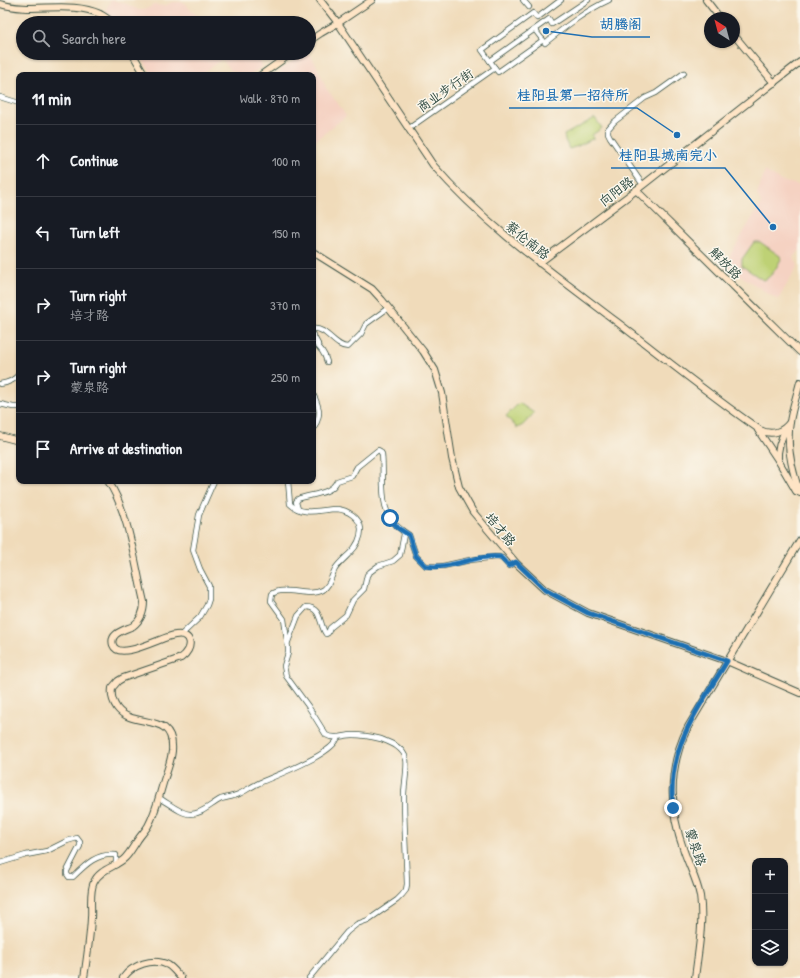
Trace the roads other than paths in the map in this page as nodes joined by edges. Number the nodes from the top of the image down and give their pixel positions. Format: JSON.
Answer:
{"nodes":[{"id":1,"x":320,"y":0,"type":"edge"},
{"id":2,"x":372,"y":0,"type":"edge"},
{"id":3,"x":523,"y":0,"type":"edge"},
{"id":4,"x":561,"y":0,"type":"edge"},
{"id":5,"x":588,"y":0,"type":"edge"},
{"id":6,"x":609,"y":0,"type":"edge"},
{"id":7,"x":706,"y":0,"type":"edge"},
{"id":8,"x":0,"y":4,"type":"edge"},
{"id":9,"x":529,"y":7,"type":"dead end"},
{"id":10,"x":715,"y":12,"type":"edge"},
{"id":11,"x":103,"y":16,"type":"edge"},
{"id":12,"x":537,"y":18,"type":"junction"},
{"id":13,"x":338,"y":23,"type":"junction"},
{"id":14,"x":542,"y":24,"type":"junction"},
{"id":15,"x":552,"y":24,"type":"junction"},
{"id":16,"x":535,"y":30,"type":"junction"},
{"id":17,"x":559,"y":33,"type":"junction"},
{"id":18,"x":316,"y":35,"type":"edge"},
{"id":19,"x":543,"y":40,"type":"junction"},
{"id":20,"x":740,"y":42,"type":"edge"},
{"id":21,"x":136,"y":60,"type":"edge"},
{"id":22,"x":282,"y":60,"type":"edge"},
{"id":23,"x":490,"y":61,"type":"junction"},
{"id":24,"x":800,"y":62,"type":"edge"},
{"id":25,"x":495,"y":68,"type":"junction"},
{"id":26,"x":143,"y":72,"type":"edge"},
{"id":27,"x":265,"y":72,"type":"edge"},
{"id":28,"x":684,"y":73,"type":"dead end"},
{"id":29,"x":774,"y":84,"type":"junction"},
{"id":30,"x":0,"y":97,"type":"edge"},
{"id":31,"x":16,"y":102,"type":"edge"},
{"id":32,"x":408,"y":129,"type":"junction"},
{"id":33,"x":643,"y":184,"type":"junction"},
{"id":34,"x":636,"y":190,"type":"junction"},
{"id":35,"x":316,"y":254,"type":"edge"},
{"id":36,"x":539,"y":263,"type":"junction"},
{"id":37,"x":388,"y":308,"type":"junction"},
{"id":38,"x":316,"y":329,"type":"edge"},
{"id":39,"x":316,"y":341,"type":"edge"},
{"id":40,"x":316,"y":345,"type":"edge"},
{"id":41,"x":320,"y":348,"type":"junction"},
{"id":42,"x":800,"y":352,"type":"edge"},
{"id":43,"x":327,"y":362,"type":"dead end"},
{"id":44,"x":16,"y":378,"type":"edge"},
{"id":45,"x":800,"y":382,"type":"edge"},
{"id":46,"x":0,"y":384,"type":"edge"},
{"id":47,"x":316,"y":401,"type":"edge"},
{"id":48,"x":0,"y":404,"type":"edge"},
{"id":49,"x":16,"y":407,"type":"edge"},
{"id":50,"x":790,"y":422,"type":"junction"},
{"id":51,"x":316,"y":424,"type":"edge"},
{"id":52,"x":754,"y":426,"type":"junction"},
{"id":53,"x":0,"y":436,"type":"edge"},
{"id":54,"x":16,"y":440,"type":"edge"},
{"id":55,"x":779,"y":462,"type":"junction"},
{"id":56,"x":110,"y":484,"type":"edge"},
{"id":57,"x":213,"y":484,"type":"edge"},
{"id":58,"x":288,"y":484,"type":"edge"},
{"id":59,"x":800,"y":493,"type":"edge"},
{"id":60,"x":800,"y":497,"type":"edge"},
{"id":61,"x":298,"y":510,"type":"junction"},
{"id":62,"x":403,"y":531,"type":"junction"},
{"id":63,"x":799,"y":542,"type":"edge"},
{"id":64,"x":516,"y":562,"type":"junction"},
{"id":65,"x":181,"y":635,"type":"junction"},
{"id":66,"x":288,"y":642,"type":"junction"},
{"id":67,"x":727,"y":661,"type":"junction"},
{"id":68,"x":800,"y":693,"type":"edge"},
{"id":69,"x":338,"y":737,"type":"junction"},
{"id":70,"x":159,"y":798,"type":"junction"},
{"id":71,"x":0,"y":863,"type":"edge"},
{"id":72,"x":116,"y":865,"type":"junction"},
{"id":73,"x":84,"y":978,"type":"edge"},
{"id":74,"x":123,"y":978,"type":"edge"},
{"id":75,"x":181,"y":978,"type":"edge"},
{"id":76,"x":308,"y":978,"type":"edge"},
{"id":77,"x":695,"y":978,"type":"edge"}],
"edges":[{"from":1,"to":13,"type":"street","name":"蔡伦南路"},
{"from":2,"to":13,"type":"street"},
{"from":3,"to":9,"type":"street"},
{"from":4,"to":12,"type":"street"},
{"from":5,"to":15,"type":"street"},
{"from":6,"to":17,"type":"street","name":"商业步行街"},
{"from":7,"to":10,"type":"street"},
{"from":8,"to":11,"type":"street"},
{"from":12,"to":14,"type":"street"},
{"from":12,"to":23,"type":"street"},
{"from":13,"to":18,"type":"street"},
{"from":13,"to":32,"type":"street","name":"蔡伦南路"},
{"from":14,"to":15,"type":"street"},
{"from":14,"to":16,"type":"street"},
{"from":15,"to":17,"type":"street"},
{"from":16,"to":19,"type":"street"},
{"from":16,"to":23,"type":"street"},
{"from":17,"to":19,"type":"street","name":"商业步行街"},
{"from":19,"to":25,"type":"street","name":"商业步行街"},
{"from":20,"to":29,"type":"street"},
{"from":21,"to":26,"type":"street"},
{"from":22,"to":27,"type":"street"},
{"from":23,"to":25,"type":"street"},
{"from":24,"to":29,"type":"street","name":"向阳路"},
{"from":25,"to":32,"type":"street","name":"商业步行街"},
{"from":28,"to":33,"type":"street"},
{"from":29,"to":33,"type":"street","name":"向阳路"},
{"from":30,"to":31,"type":"street"},
{"from":32,"to":36,"type":"street","name":"蔡伦南路"},
{"from":33,"to":34,"type":"street","name":"向阳路"},
{"from":34,"to":36,"type":"street","name":"向阳路"},
{"from":34,"to":42,"type":"street","name":"解放路"},
{"from":35,"to":37,"type":"street","name":"培才路"},
{"from":36,"to":52,"type":"street","name":"蔡伦南路"},
{"from":37,"to":38,"type":"street"},
{"from":37,"to":64,"type":"street","name":"培才路"},
{"from":39,"to":41,"type":"street"},
{"from":40,"to":41,"type":"street"},
{"from":41,"to":43,"type":"street"},
{"from":44,"to":46,"type":"street"},
{"from":45,"to":50,"type":"street"},
{"from":47,"to":51,"type":"street"},
{"from":48,"to":49,"type":"street"},
{"from":50,"to":52,"type":"street","name":"蔡伦南路"},
{"from":50,"to":55,"type":"street"},
{"from":50,"to":59,"type":"street"},
{"from":52,"to":55,"type":"street","name":"蔡伦南路"},
{"from":53,"to":54,"type":"street"},
{"from":55,"to":60,"type":"street","name":"蔡伦南路"},
{"from":56,"to":65,"type":"street"},
{"from":57,"to":65,"type":"street"},
{"from":58,"to":61,"type":"street"},
{"from":61,"to":62,"type":"street"},
{"from":61,"to":66,"type":"street"},
{"from":62,"to":64,"type":"street"},
{"from":62,"to":66,"type":"street"},
{"from":63,"to":67,"type":"street","name":"蒙泉路"},
{"from":64,"to":67,"type":"street","name":"培才路"},
{"from":65,"to":70,"type":"street"},
{"from":66,"to":69,"type":"street"},
{"from":67,"to":68,"type":"street","name":"培才路"},
{"from":67,"to":77,"type":"street","name":"蒙泉路"},
{"from":69,"to":70,"type":"street"},
{"from":69,"to":76,"type":"street"},
{"from":70,"to":72,"type":"street"},
{"from":71,"to":72,"type":"street"},
{"from":72,"to":73,"type":"street"},
{"from":74,"to":75,"type":"street"}]}
